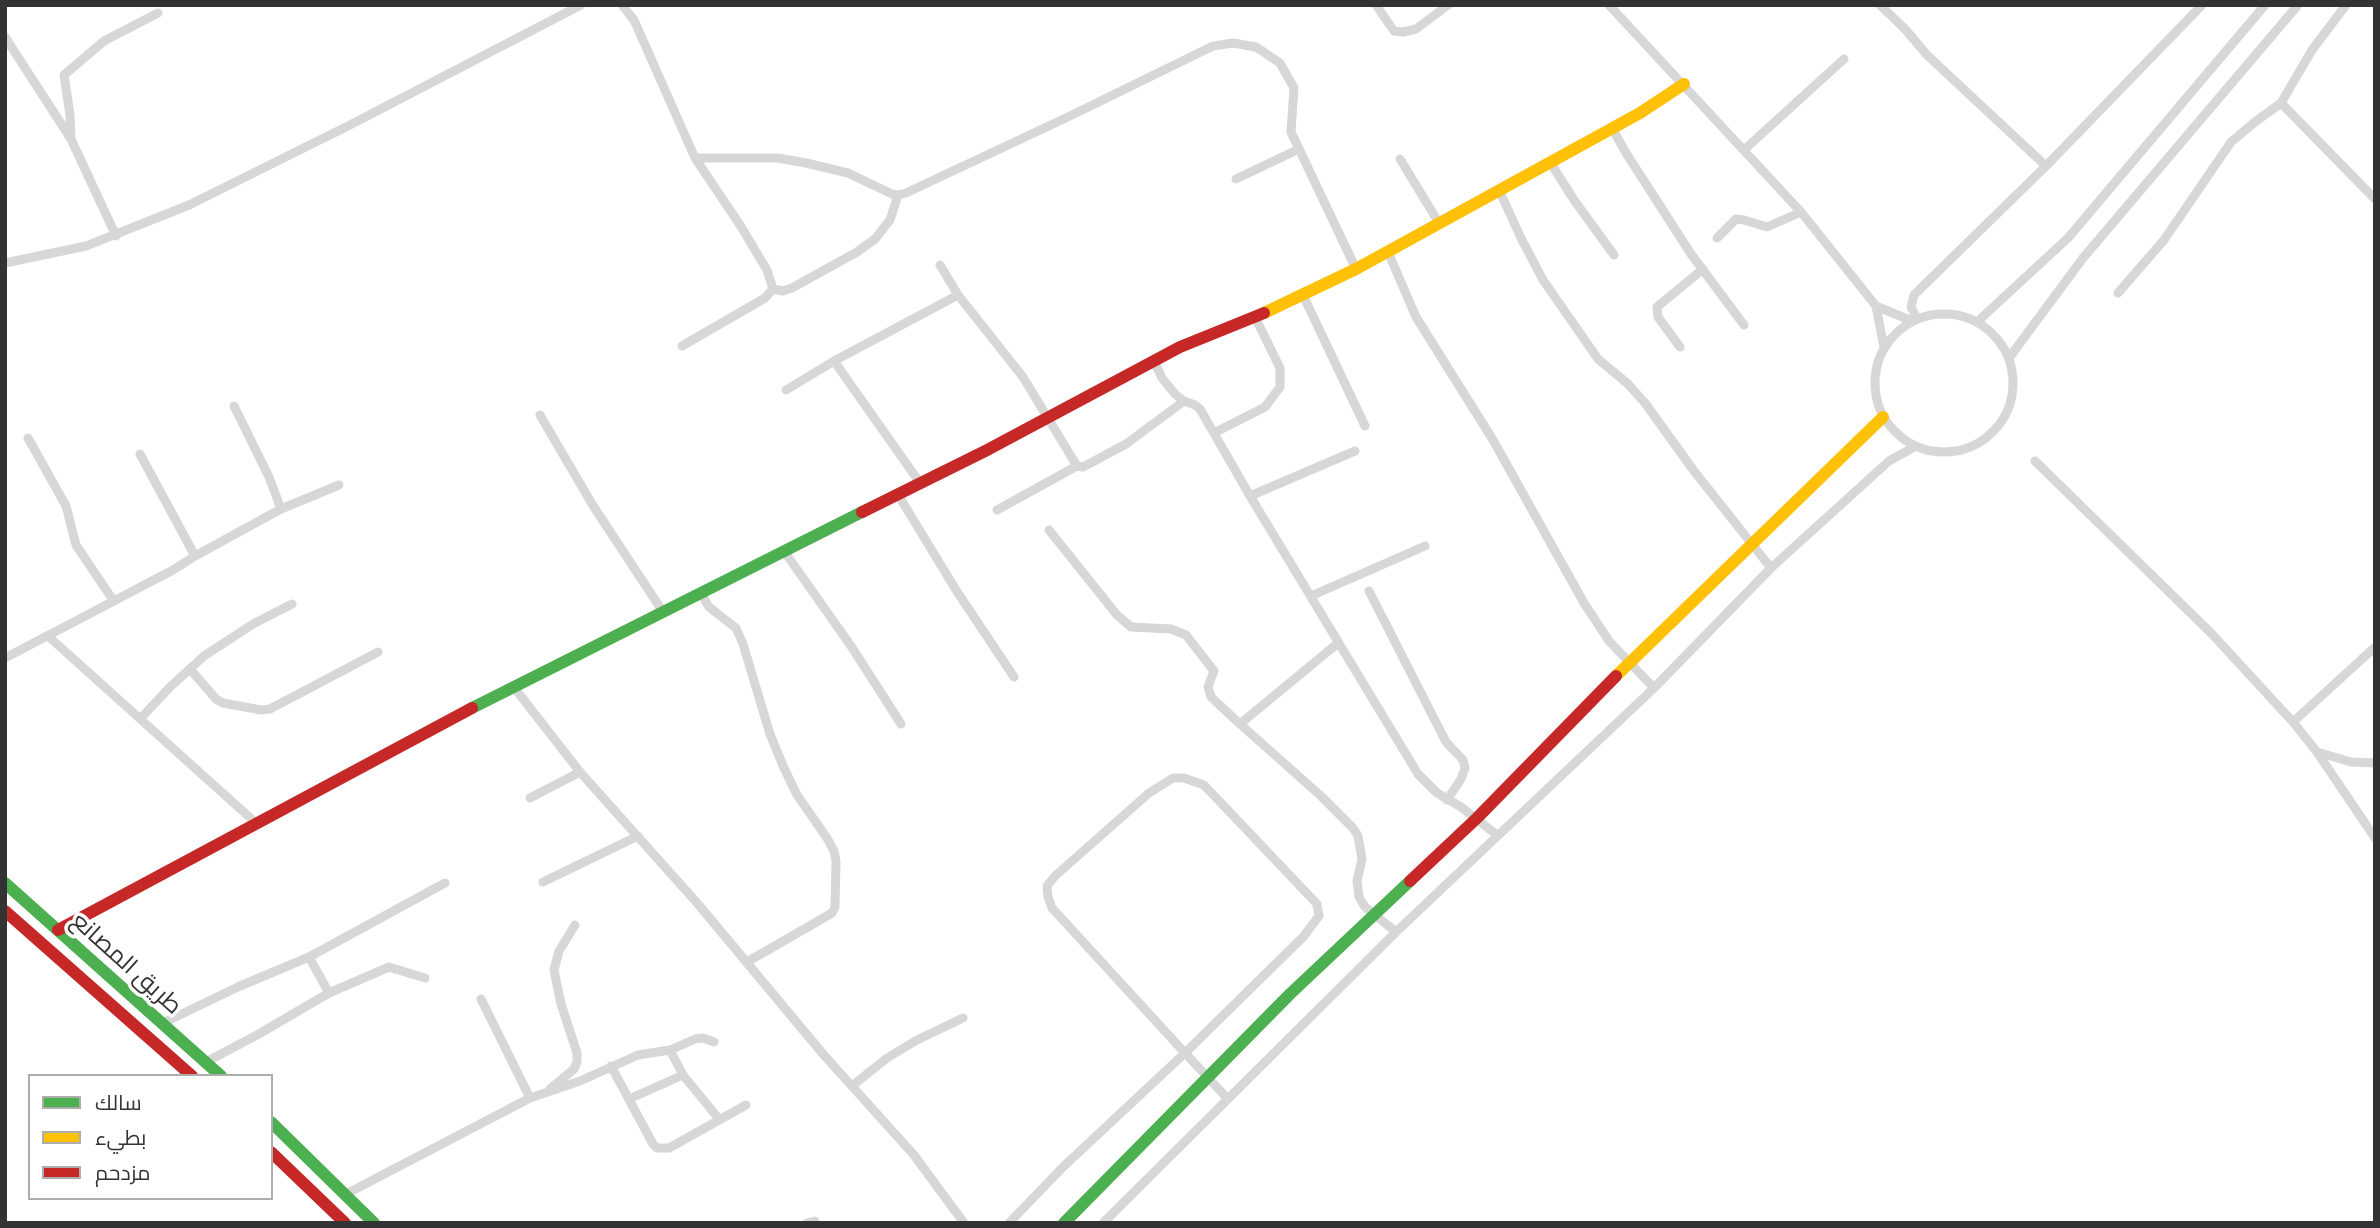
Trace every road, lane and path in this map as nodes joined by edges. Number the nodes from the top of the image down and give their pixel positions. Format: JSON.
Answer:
{"nodes":[{"id":1,"x":581,"y":5,"type":"edge"},
{"id":2,"x":622,"y":5,"type":"edge"},
{"id":3,"x":1376,"y":5,"type":"edge"},
{"id":4,"x":1448,"y":5,"type":"edge"},
{"id":5,"x":1609,"y":5,"type":"edge"},
{"id":6,"x":1880,"y":5,"type":"edge"},
{"id":7,"x":2202,"y":5,"type":"edge"},
{"id":8,"x":2265,"y":5,"type":"edge"},
{"id":9,"x":2298,"y":5,"type":"edge"},
{"id":10,"x":2346,"y":5,"type":"edge"},
{"id":11,"x":158,"y":13,"type":"dead end"},
{"id":12,"x":5,"y":37,"type":"edge"},
{"id":13,"x":1844,"y":59,"type":"dead end"},
{"id":14,"x":1684,"y":84,"type":"junction"},
{"id":15,"x":2281,"y":103,"type":"junction"},
{"id":16,"x":1612,"y":128,"type":"junction"},
{"id":17,"x":71,"y":138,"type":"junction"},
{"id":18,"x":1299,"y":149,"type":"junction"},
{"id":19,"x":1745,"y":149,"type":"junction"},
{"id":20,"x":695,"y":158,"type":"junction"},
{"id":21,"x":1400,"y":159,"type":"dead end"},
{"id":22,"x":1550,"y":162,"type":"junction"},
{"id":23,"x":2046,"y":166,"type":"junction"},
{"id":24,"x":1236,"y":180,"type":"dead end"},
{"id":25,"x":1499,"y":190,"type":"junction"},
{"id":26,"x":898,"y":195,"type":"junction"},
{"id":27,"x":2375,"y":199,"type":"edge"},
{"id":28,"x":1801,"y":212,"type":"junction"},
{"id":29,"x":1438,"y":223,"type":"junction"},
{"id":30,"x":116,"y":236,"type":"junction"},
{"id":31,"x":1717,"y":238,"type":"dead end"},
{"id":32,"x":1388,"y":252,"type":"junction"},
{"id":33,"x":1614,"y":255,"type":"dead end"},
{"id":34,"x":5,"y":263,"type":"edge"},
{"id":35,"x":940,"y":265,"type":"dead end"},
{"id":36,"x":1356,"y":269,"type":"junction"},
{"id":37,"x":1703,"y":269,"type":"junction"},
{"id":38,"x":773,"y":289,"type":"junction"},
{"id":39,"x":1302,"y":293,"type":"junction"},
{"id":40,"x":2119,"y":293,"type":"dead end"},
{"id":41,"x":958,"y":295,"type":"junction"},
{"id":42,"x":1876,"y":306,"type":"junction"},
{"id":43,"x":1255,"y":317,"type":"junction"},
{"id":44,"x":1915,"y":320,"type":"junction"},
{"id":45,"x":1977,"y":322,"type":"junction"},
{"id":46,"x":1744,"y":324,"type":"dead end"},
{"id":47,"x":682,"y":345,"type":"dead end"},
{"id":48,"x":1680,"y":347,"type":"dead end"},
{"id":49,"x":1884,"y":348,"type":"junction"},
{"id":50,"x":2009,"y":358,"type":"junction"},
{"id":51,"x":834,"y":361,"type":"junction"},
{"id":52,"x":1154,"y":361,"type":"junction"},
{"id":53,"x":786,"y":390,"type":"dead end"},
{"id":54,"x":1184,"y":401,"type":"junction"},
{"id":55,"x":234,"y":406,"type":"dead end"},
{"id":56,"x":540,"y":415,"type":"dead end"},
{"id":57,"x":1049,"y":418,"type":"junction"},
{"id":58,"x":1883,"y":418,"type":"junction"},
{"id":59,"x":1365,"y":426,"type":"dead end"},
{"id":60,"x":1214,"y":433,"type":"junction"},
{"id":61,"x":28,"y":438,"type":"dead end"},
{"id":62,"x":1916,"y":446,"type":"junction"},
{"id":63,"x":1355,"y":451,"type":"dead end"},
{"id":64,"x":140,"y":454,"type":"dead end"},
{"id":65,"x":2035,"y":461,"type":"dead end"},
{"id":66,"x":1077,"y":466,"type":"junction"},
{"id":67,"x":920,"y":483,"type":"junction"},
{"id":68,"x":339,"y":485,"type":"dead end"},
{"id":69,"x":897,"y":493,"type":"junction"},
{"id":70,"x":1250,"y":496,"type":"junction"},
{"id":71,"x":281,"y":509,"type":"junction"},
{"id":72,"x":997,"y":510,"type":"dead end"},
{"id":73,"x":1049,"y":530,"type":"dead end"},
{"id":74,"x":1751,"y":544,"type":"junction"},
{"id":75,"x":1425,"y":546,"type":"dead end"},
{"id":76,"x":784,"y":551,"type":"junction"},
{"id":77,"x":195,"y":556,"type":"junction"},
{"id":78,"x":1771,"y":568,"type":"junction"},
{"id":79,"x":1369,"y":591,"type":"dead end"},
{"id":80,"x":701,"y":593,"type":"junction"},
{"id":81,"x":1311,"y":596,"type":"junction"},
{"id":82,"x":113,"y":600,"type":"junction"},
{"id":83,"x":292,"y":604,"type":"dead end"},
{"id":84,"x":663,"y":612,"type":"junction"},
{"id":85,"x":48,"y":636,"type":"junction"},
{"id":86,"x":1338,"y":643,"type":"junction"},
{"id":87,"x":2375,"y":647,"type":"edge"},
{"id":88,"x":378,"y":653,"type":"dead end"},
{"id":89,"x":5,"y":658,"type":"edge"},
{"id":90,"x":1630,"y":661,"type":"junction"},
{"id":91,"x":190,"y":669,"type":"junction"},
{"id":92,"x":1014,"y":677,"type":"dead end"},
{"id":93,"x":513,"y":686,"type":"junction"},
{"id":94,"x":1654,"y":688,"type":"junction"},
{"id":95,"x":141,"y":718,"type":"junction"},
{"id":96,"x":2292,"y":722,"type":"junction"},
{"id":97,"x":901,"y":724,"type":"dead end"},
{"id":98,"x":1240,"y":724,"type":"junction"},
{"id":99,"x":2317,"y":752,"type":"junction"},
{"id":100,"x":2375,"y":762,"type":"edge"},
{"id":101,"x":580,"y":772,"type":"junction"},
{"id":102,"x":530,"y":798,"type":"dead end"},
{"id":103,"x":1447,"y":800,"type":"junction"},
{"id":104,"x":1477,"y":818,"type":"junction"},
{"id":105,"x":256,"y":823,"type":"junction"},
{"id":106,"x":1497,"y":835,"type":"junction"},
{"id":107,"x":638,"y":836,"type":"junction"},
{"id":108,"x":2375,"y":838,"type":"edge"},
{"id":109,"x":543,"y":882,"type":"dead end"},
{"id":110,"x":5,"y":883,"type":"edge"},
{"id":111,"x":445,"y":883,"type":"dead end"},
{"id":112,"x":5,"y":911,"type":"edge"},
{"id":113,"x":1376,"y":914,"type":"junction"},
{"id":114,"x":575,"y":925,"type":"dead end"},
{"id":115,"x":58,"y":930,"type":"junction"},
{"id":116,"x":1396,"y":932,"type":"junction"},
{"id":117,"x":309,"y":957,"type":"junction"},
{"id":118,"x":747,"y":962,"type":"junction"},
{"id":119,"x":425,"y":978,"type":"dead end"},
{"id":120,"x":329,"y":993,"type":"junction"},
{"id":121,"x":481,"y":999,"type":"dead end"},
{"id":122,"x":963,"y":1018,"type":"dead end"},
{"id":123,"x":163,"y":1023,"type":"junction"},
{"id":124,"x":714,"y":1042,"type":"dead end"},
{"id":125,"x":670,"y":1050,"type":"junction"},
{"id":126,"x":1185,"y":1053,"type":"junction"},
{"id":127,"x":206,"y":1062,"type":"junction"},
{"id":128,"x":611,"y":1066,"type":"junction"},
{"id":129,"x":190,"y":1074,"type":"edge"},
{"id":130,"x":219,"y":1074,"type":"edge"},
{"id":131,"x":683,"y":1074,"type":"junction"},
{"id":132,"x":1209,"y":1077,"type":"junction"},
{"id":133,"x":852,"y":1086,"type":"junction"},
{"id":134,"x":546,"y":1093,"type":"junction"},
{"id":135,"x":530,"y":1098,"type":"junction"},
{"id":136,"x":1228,"y":1098,"type":"junction"},
{"id":137,"x":629,"y":1099,"type":"junction"},
{"id":138,"x":746,"y":1105,"type":"dead end"},
{"id":139,"x":719,"y":1119,"type":"junction"},
{"id":140,"x":273,"y":1124,"type":"edge"},
{"id":141,"x":273,"y":1154,"type":"edge"},
{"id":142,"x":346,"y":1194,"type":"junction"},
{"id":143,"x":345,"y":1223,"type":"edge"},
{"id":144,"x":374,"y":1223,"type":"edge"},
{"id":145,"x":964,"y":1223,"type":"edge"},
{"id":146,"x":1009,"y":1223,"type":"edge"},
{"id":147,"x":1064,"y":1223,"type":"edge"},
{"id":148,"x":1102,"y":1223,"type":"edge"}],
"edges":[{"from":1,"to":30,"type":"street"},
{"from":2,"to":20,"type":"street"},
{"from":3,"to":4,"type":"street"},
{"from":5,"to":14,"type":"street"},
{"from":6,"to":23,"type":"street"},
{"from":7,"to":23,"type":"street"},
{"from":8,"to":45,"type":"street"},
{"from":9,"to":50,"type":"street"},
{"from":10,"to":15,"type":"street"},
{"from":11,"to":17,"type":"street"},
{"from":12,"to":17,"type":"street"},
{"from":13,"to":19,"type":"street"},
{"from":14,"to":16,"type":"street"},
{"from":14,"to":19,"type":"street"},
{"from":15,"to":27,"type":"street"},
{"from":15,"to":40,"type":"street"},
{"from":16,"to":22,"type":"street"},
{"from":16,"to":37,"type":"street"},
{"from":17,"to":30,"type":"street"},
{"from":18,"to":24,"type":"street"},
{"from":18,"to":26,"type":"street"},
{"from":18,"to":36,"type":"street"},
{"from":19,"to":28,"type":"street"},
{"from":20,"to":26,"type":"street"},
{"from":20,"to":38,"type":"street"},
{"from":21,"to":29,"type":"street"},
{"from":22,"to":25,"type":"street"},
{"from":22,"to":33,"type":"street"},
{"from":23,"to":44,"type":"street"},
{"from":25,"to":29,"type":"street"},
{"from":25,"to":74,"type":"street"},
{"from":26,"to":38,"type":"street"},
{"from":28,"to":31,"type":"street"},
{"from":28,"to":42,"type":"street"},
{"from":29,"to":32,"type":"street"},
{"from":30,"to":34,"type":"street"},
{"from":32,"to":36,"type":"street"},
{"from":32,"to":90,"type":"street"},
{"from":35,"to":41,"type":"street"},
{"from":36,"to":39,"type":"street"},
{"from":37,"to":46,"type":"street"},
{"from":37,"to":48,"type":"street"},
{"from":38,"to":47,"type":"street"},
{"from":39,"to":43,"type":"street"},
{"from":39,"to":59,"type":"street"},
{"from":41,"to":51,"type":"street"},
{"from":41,"to":57,"type":"street"},
{"from":42,"to":44,"type":"street"},
{"from":42,"to":49,"type":"street"},
{"from":43,"to":52,"type":"street"},
{"from":43,"to":60,"type":"street"},
{"from":44,"to":45,"type":"street"},
{"from":44,"to":49,"type":"street"},
{"from":45,"to":50,"type":"street"},
{"from":49,"to":58,"type":"street"},
{"from":50,"to":62,"type":"street"},
{"from":51,"to":53,"type":"street"},
{"from":51,"to":67,"type":"street"},
{"from":52,"to":54,"type":"street"},
{"from":52,"to":57,"type":"street"},
{"from":54,"to":60,"type":"street"},
{"from":54,"to":66,"type":"street"},
{"from":55,"to":71,"type":"street"},
{"from":56,"to":84,"type":"street"},
{"from":57,"to":66,"type":"street"},
{"from":57,"to":67,"type":"street"},
{"from":58,"to":62,"type":"street"},
{"from":58,"to":74,"type":"street"},
{"from":60,"to":70,"type":"street"},
{"from":61,"to":82,"type":"street"},
{"from":62,"to":78,"type":"street"},
{"from":63,"to":70,"type":"street"},
{"from":64,"to":77,"type":"street"},
{"from":65,"to":96,"type":"street"},
{"from":66,"to":72,"type":"street"},
{"from":67,"to":69,"type":"street"},
{"from":68,"to":71,"type":"street"},
{"from":69,"to":76,"type":"street"},
{"from":69,"to":92,"type":"street"},
{"from":70,"to":81,"type":"street"},
{"from":71,"to":77,"type":"street"},
{"from":73,"to":98,"type":"street"},
{"from":74,"to":78,"type":"street"},
{"from":74,"to":90,"type":"street"},
{"from":75,"to":81,"type":"street"},
{"from":76,"to":80,"type":"street"},
{"from":76,"to":97,"type":"street"},
{"from":77,"to":82,"type":"street"},
{"from":78,"to":94,"type":"street"},
{"from":79,"to":103,"type":"street"},
{"from":80,"to":84,"type":"street"},
{"from":80,"to":118,"type":"street"},
{"from":81,"to":86,"type":"street"},
{"from":82,"to":85,"type":"street"},
{"from":83,"to":91,"type":"street"},
{"from":84,"to":93,"type":"street"},
{"from":85,"to":89,"type":"street"},
{"from":85,"to":95,"type":"street"},
{"from":86,"to":98,"type":"street"},
{"from":86,"to":103,"type":"street"},
{"from":87,"to":96,"type":"street"},
{"from":88,"to":91,"type":"street"},
{"from":90,"to":94,"type":"street"},
{"from":90,"to":104,"type":"street"},
{"from":91,"to":95,"type":"street"},
{"from":93,"to":101,"type":"street"},
{"from":93,"to":105,"type":"street"},
{"from":94,"to":106,"type":"street"},
{"from":95,"to":105,"type":"street"},
{"from":96,"to":99,"type":"street"},
{"from":98,"to":113,"type":"street"},
{"from":99,"to":100,"type":"street"},
{"from":99,"to":108,"type":"street"},
{"from":101,"to":102,"type":"street"},
{"from":101,"to":107,"type":"street"},
{"from":103,"to":104,"type":"street"},
{"from":104,"to":106,"type":"street"},
{"from":104,"to":113,"type":"street"},
{"from":105,"to":115,"type":"street"},
{"from":106,"to":116,"type":"street"},
{"from":107,"to":109,"type":"street"},
{"from":107,"to":118,"type":"street"},
{"from":110,"to":115,"type":"street","name":"طريق المصانع"},
{"from":111,"to":117,"type":"street"},
{"from":112,"to":129,"type":"street","name":"طريق المصانع"},
{"from":113,"to":116,"type":"street"},
{"from":113,"to":132,"type":"street"},
{"from":114,"to":134,"type":"street"},
{"from":115,"to":123,"type":"street","name":"طريق المصانع"},
{"from":116,"to":136,"type":"street"},
{"from":117,"to":120,"type":"street"},
{"from":117,"to":123,"type":"street"},
{"from":118,"to":133,"type":"street"},
{"from":119,"to":120,"type":"street"},
{"from":120,"to":127,"type":"street"},
{"from":121,"to":135,"type":"street"},
{"from":122,"to":133,"type":"street"},
{"from":123,"to":127,"type":"street","name":"طريق المصانع"},
{"from":124,"to":125,"type":"street"},
{"from":125,"to":128,"type":"street"},
{"from":125,"to":131,"type":"street"},
{"from":126,"to":126,"type":"street"},
{"from":126,"to":132,"type":"street"},
{"from":126,"to":146,"type":"street"},
{"from":127,"to":130,"type":"street","name":"طريق المصانع"},
{"from":128,"to":134,"type":"street"},
{"from":128,"to":137,"type":"street"},
{"from":131,"to":137,"type":"street"},
{"from":131,"to":139,"type":"street"},
{"from":132,"to":136,"type":"street"},
{"from":132,"to":147,"type":"street"},
{"from":133,"to":145,"type":"street"},
{"from":134,"to":135,"type":"street"},
{"from":135,"to":142,"type":"street"},
{"from":136,"to":148,"type":"street"},
{"from":137,"to":139,"type":"street"},
{"from":138,"to":139,"type":"street"},
{"from":140,"to":142,"type":"street"},
{"from":141,"to":143,"type":"street"},
{"from":142,"to":144,"type":"street"}]}
